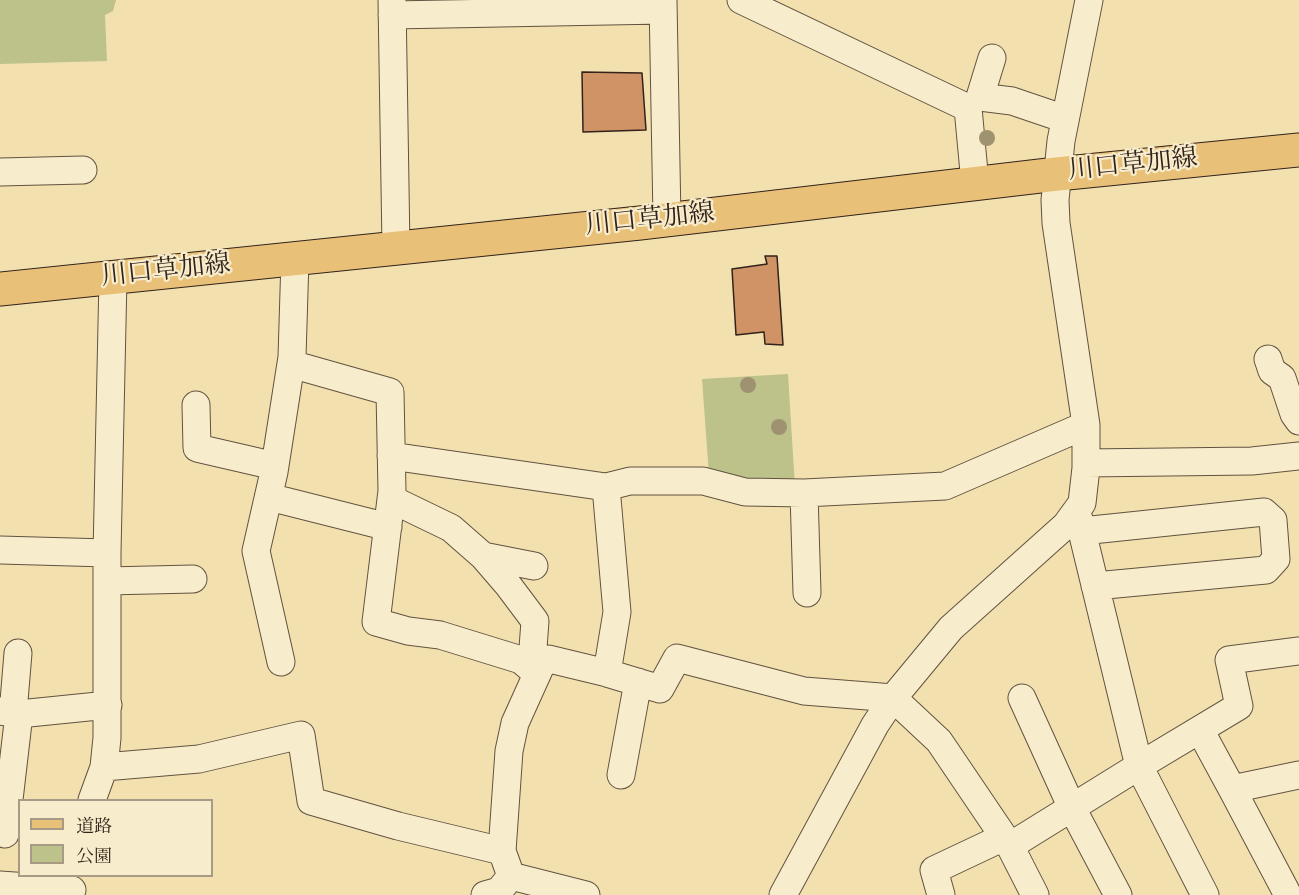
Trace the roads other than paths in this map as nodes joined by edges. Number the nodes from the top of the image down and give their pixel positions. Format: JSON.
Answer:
{"nodes":[{"id":1,"x":741,"y":0,"type":"edge"},
{"id":2,"x":1089,"y":0,"type":"edge"},
{"id":3,"x":663,"y":5,"type":"edge"},
{"id":4,"x":511,"y":6,"type":"edge"},
{"id":5,"x":392,"y":7,"type":"edge"},
{"id":6,"x":992,"y":58,"type":"dead end"},
{"id":7,"x":1065,"y":119,"type":"junction"},
{"id":8,"x":1299,"y":150,"type":"edge"},
{"id":9,"x":83,"y":170,"type":"dead end"},
{"id":10,"x":0,"y":172,"type":"edge"},
{"id":11,"x":1057,"y":174,"type":"junction"},
{"id":12,"x":975,"y":183,"type":"junction"},
{"id":13,"x":667,"y":219,"type":"junction"},
{"id":14,"x":396,"y":247,"type":"junction"},
{"id":15,"x":295,"y":260,"type":"junction"},
{"id":16,"x":113,"y":278,"type":"junction"},
{"id":17,"x":0,"y":289,"type":"edge"},
{"id":18,"x":1269,"y":359,"type":"dead end"},
{"id":19,"x":291,"y":364,"type":"junction"},
{"id":20,"x":196,"y":405,"type":"dead end"},
{"id":21,"x":1299,"y":421,"type":"edge"},
{"id":22,"x":1086,"y":425,"type":"junction"},
{"id":23,"x":391,"y":456,"type":"junction"},
{"id":24,"x":1299,"y":456,"type":"edge"},
{"id":25,"x":1086,"y":463,"type":"junction"},
{"id":26,"x":275,"y":466,"type":"junction"},
{"id":27,"x":606,"y":487,"type":"junction"},
{"id":28,"x":804,"y":493,"type":"junction"},
{"id":29,"x":268,"y":497,"type":"junction"},
{"id":30,"x":391,"y":499,"type":"junction"},
{"id":31,"x":1078,"y":522,"type":"junction"},
{"id":32,"x":388,"y":527,"type":"junction"},
{"id":33,"x":0,"y":550,"type":"edge"},
{"id":34,"x":107,"y":553,"type":"junction"},
{"id":35,"x":483,"y":556,"type":"junction"},
{"id":36,"x":534,"y":566,"type":"dead end"},
{"id":37,"x":193,"y":579,"type":"dead end"},
{"id":38,"x":107,"y":581,"type":"junction"},
{"id":39,"x":1095,"y":586,"type":"junction"},
{"id":40,"x":807,"y":593,"type":"dead end"},
{"id":41,"x":1299,"y":651,"type":"edge"},
{"id":42,"x":18,"y":653,"type":"dead end"},
{"id":43,"x":280,"y":662,"type":"dead end"},
{"id":44,"x":536,"y":673,"type":"junction"},
{"id":45,"x":607,"y":673,"type":"junction"},
{"id":46,"x":638,"y":682,"type":"junction"},
{"id":47,"x":893,"y":698,"type":"junction"},
{"id":48,"x":1022,"y":698,"type":"dead end"},
{"id":49,"x":108,"y":705,"type":"junction"},
{"id":50,"x":11,"y":713,"type":"edge"},
{"id":51,"x":1200,"y":730,"type":"junction"},
{"id":52,"x":1139,"y":766,"type":"junction"},
{"id":53,"x":104,"y":767,"type":"junction"},
{"id":54,"x":621,"y":775,"type":"dead end"},
{"id":55,"x":1299,"y":775,"type":"edge"},
{"id":56,"x":1232,"y":789,"type":"junction"},
{"id":57,"x":93,"y":799,"type":"edge"},
{"id":58,"x":1072,"y":808,"type":"junction"},
{"id":59,"x":5,"y":834,"type":"dead end"},
{"id":60,"x":1007,"y":842,"type":"junction"},
{"id":61,"x":502,"y":851,"type":"junction"},
{"id":62,"x":511,"y":876,"type":"junction"},
{"id":63,"x":0,"y":885,"type":"edge"},
{"id":64,"x":73,"y":887,"type":"edge"},
{"id":65,"x":485,"y":895,"type":"edge"},
{"id":66,"x":586,"y":895,"type":"edge"},
{"id":67,"x":783,"y":895,"type":"edge"},
{"id":68,"x":941,"y":895,"type":"edge"},
{"id":69,"x":1035,"y":895,"type":"edge"},
{"id":70,"x":1118,"y":895,"type":"edge"},
{"id":71,"x":1205,"y":895,"type":"edge"},
{"id":72,"x":1288,"y":895,"type":"edge"}],
"edges":[{"from":1,"to":12,"type":"street"},
{"from":2,"to":7,"type":"street"},
{"from":3,"to":4,"type":"street"},
{"from":3,"to":13,"type":"street"},
{"from":4,"to":5,"type":"street"},
{"from":5,"to":14,"type":"street"},
{"from":6,"to":7,"type":"street"},
{"from":7,"to":11,"type":"street"},
{"from":8,"to":11,"type":"main road","name":"川口草加線"},
{"from":9,"to":10,"type":"street"},
{"from":11,"to":12,"type":"main road","name":"川口草加線"},
{"from":11,"to":22,"type":"street"},
{"from":12,"to":13,"type":"main road","name":"川口草加線"},
{"from":13,"to":14,"type":"main road","name":"川口草加線"},
{"from":14,"to":15,"type":"main road","name":"川口草加線"},
{"from":15,"to":16,"type":"main road","name":"川口草加線"},
{"from":15,"to":19,"type":"street"},
{"from":16,"to":17,"type":"main road","name":"川口草加線"},
{"from":16,"to":34,"type":"street"},
{"from":18,"to":21,"type":"street"},
{"from":19,"to":23,"type":"street"},
{"from":19,"to":26,"type":"street"},
{"from":20,"to":26,"type":"street"},
{"from":22,"to":25,"type":"street"},
{"from":22,"to":28,"type":"street"},
{"from":23,"to":27,"type":"street"},
{"from":23,"to":30,"type":"street"},
{"from":24,"to":25,"type":"street"},
{"from":25,"to":31,"type":"street"},
{"from":26,"to":29,"type":"street"},
{"from":27,"to":28,"type":"street"},
{"from":27,"to":45,"type":"street"},
{"from":28,"to":40,"type":"street"},
{"from":29,"to":32,"type":"street"},
{"from":29,"to":43,"type":"street"},
{"from":30,"to":32,"type":"street"},
{"from":30,"to":35,"type":"street"},
{"from":31,"to":39,"type":"street"},
{"from":31,"to":39,"type":"street"},
{"from":31,"to":47,"type":"street"},
{"from":32,"to":44,"type":"street"},
{"from":33,"to":34,"type":"street"},
{"from":34,"to":38,"type":"street"},
{"from":35,"to":36,"type":"street"},
{"from":35,"to":44,"type":"street"},
{"from":37,"to":38,"type":"street"},
{"from":38,"to":49,"type":"street"},
{"from":39,"to":52,"type":"street"},
{"from":41,"to":51,"type":"street"},
{"from":42,"to":50,"type":"street"},
{"from":44,"to":45,"type":"street"},
{"from":44,"to":61,"type":"street"},
{"from":45,"to":46,"type":"street"},
{"from":46,"to":47,"type":"street"},
{"from":46,"to":54,"type":"street"},
{"from":47,"to":60,"type":"street"},
{"from":47,"to":67,"type":"street"},
{"from":48,"to":58,"type":"street"},
{"from":49,"to":50,"type":"street"},
{"from":49,"to":53,"type":"street"},
{"from":50,"to":59,"type":"street"},
{"from":51,"to":52,"type":"street"},
{"from":51,"to":56,"type":"street"},
{"from":52,"to":58,"type":"street"},
{"from":52,"to":71,"type":"street"},
{"from":53,"to":57,"type":"street"},
{"from":53,"to":61,"type":"street"},
{"from":55,"to":56,"type":"street"},
{"from":56,"to":72,"type":"street"},
{"from":58,"to":60,"type":"street"},
{"from":58,"to":70,"type":"street"},
{"from":60,"to":68,"type":"street"},
{"from":60,"to":69,"type":"street"},
{"from":61,"to":62,"type":"street"},
{"from":62,"to":65,"type":"street"},
{"from":62,"to":66,"type":"street"},
{"from":63,"to":64,"type":"street"}]}
